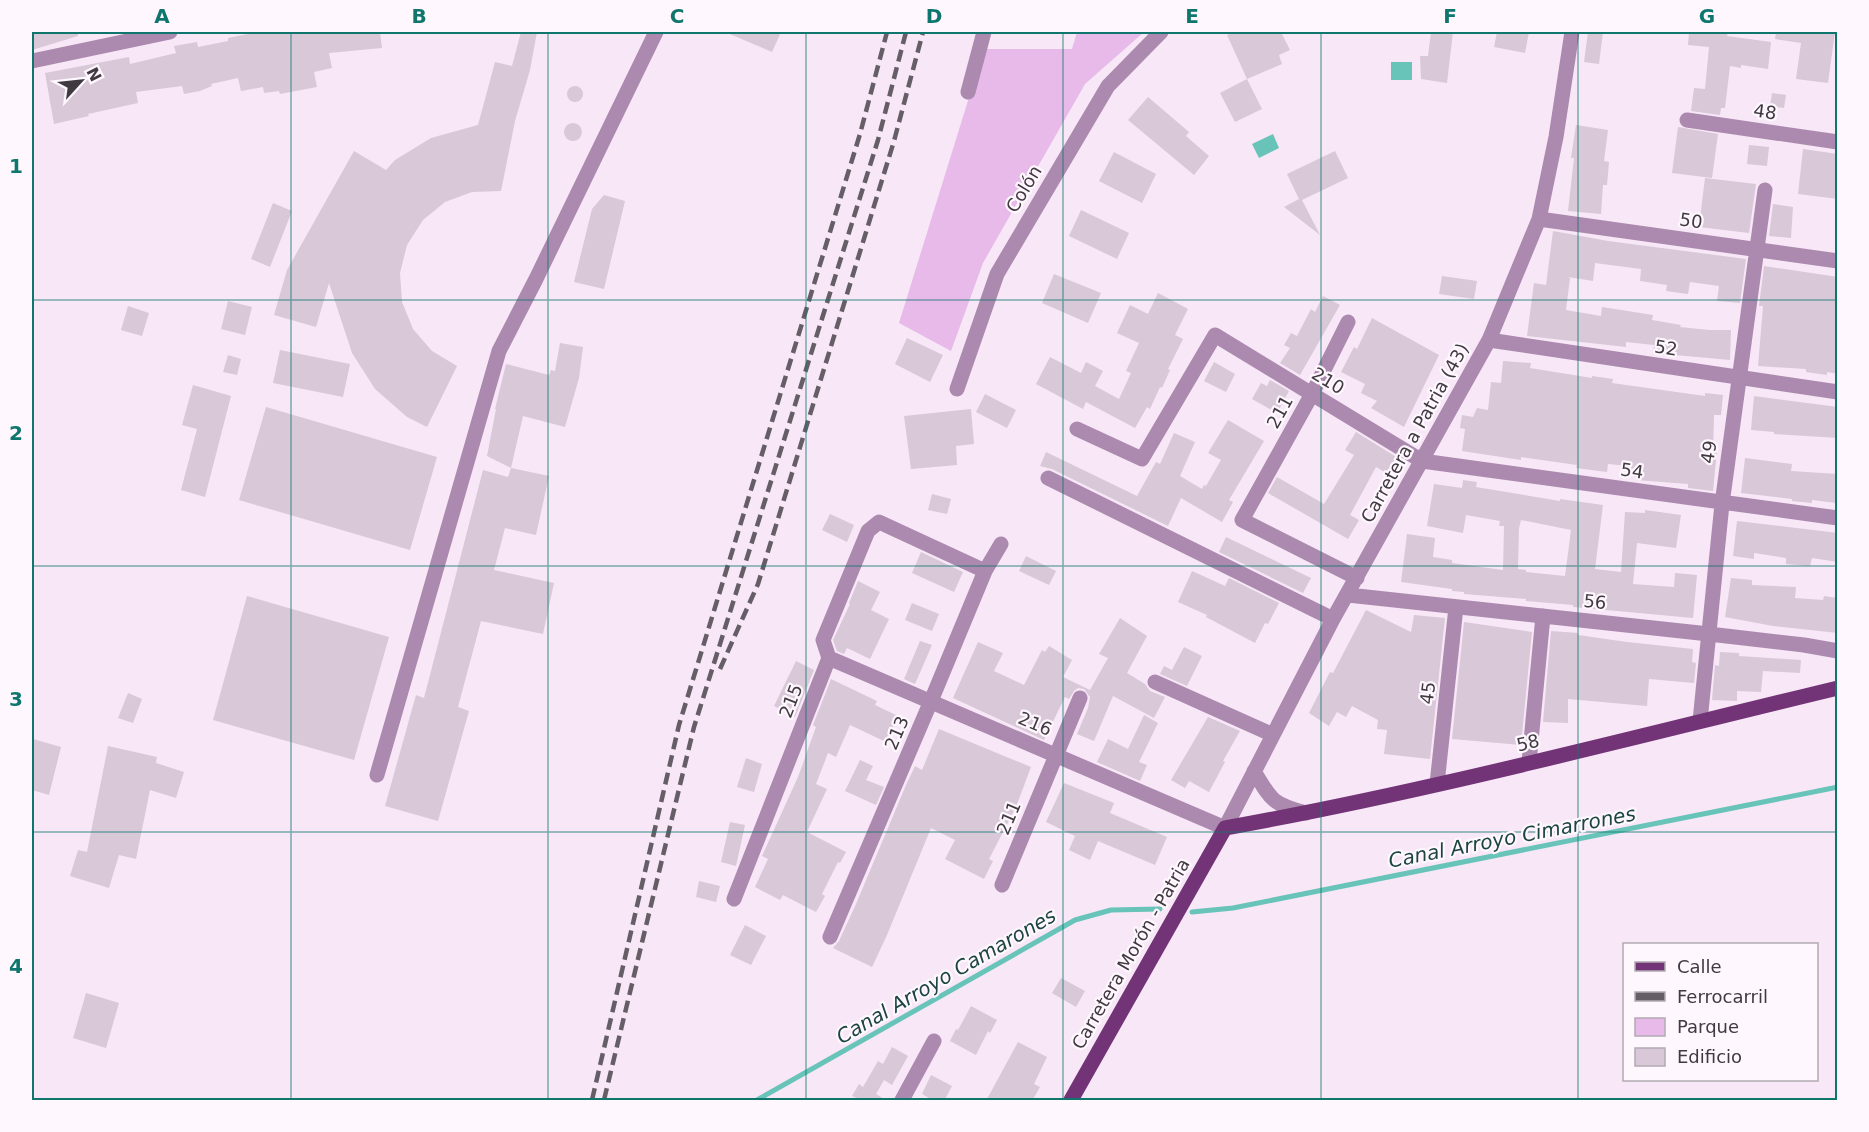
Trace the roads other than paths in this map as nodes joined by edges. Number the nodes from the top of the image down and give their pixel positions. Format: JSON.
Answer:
{"nodes":[{"id":1,"x":170,"y":32,"type":"edge"},
{"id":2,"x":656,"y":32,"type":"edge"},
{"id":3,"x":984,"y":32,"type":"edge"},
{"id":4,"x":1161,"y":32,"type":"edge"},
{"id":5,"x":1572,"y":32,"type":"edge"},
{"id":6,"x":32,"y":62,"type":"edge"},
{"id":7,"x":968,"y":92,"type":"dead end"},
{"id":8,"x":1687,"y":120,"type":"dead end"},
{"id":9,"x":1838,"y":142,"type":"edge"},
{"id":10,"x":1765,"y":190,"type":"dead end"},
{"id":11,"x":1539,"y":219,"type":"junction"},
{"id":12,"x":1755,"y":250,"type":"junction"},
{"id":13,"x":1838,"y":261,"type":"edge"},
{"id":14,"x":1348,"y":322,"type":"dead end"},
{"id":15,"x":1489,"y":340,"type":"junction"},
{"id":16,"x":1739,"y":379,"type":"junction"},
{"id":17,"x":957,"y":389,"type":"dead end"},
{"id":18,"x":1838,"y":392,"type":"edge"},
{"id":19,"x":1312,"y":394,"type":"junction"},
{"id":20,"x":1077,"y":429,"type":"dead end"},
{"id":21,"x":1422,"y":461,"type":"junction"},
{"id":22,"x":1048,"y":478,"type":"dead end"},
{"id":23,"x":1722,"y":504,"type":"junction"},
{"id":24,"x":1838,"y":518,"type":"edge"},
{"id":25,"x":1001,"y":544,"type":"dead end"},
{"id":26,"x":985,"y":571,"type":"junction"},
{"id":27,"x":1357,"y":578,"type":"junction"},
{"id":28,"x":1348,"y":595,"type":"junction"},
{"id":29,"x":1456,"y":607,"type":"junction"},
{"id":30,"x":1543,"y":616,"type":"junction"},
{"id":31,"x":1333,"y":619,"type":"junction"},
{"id":32,"x":1709,"y":634,"type":"junction"},
{"id":33,"x":1838,"y":651,"type":"edge"},
{"id":34,"x":829,"y":658,"type":"junction"},
{"id":35,"x":1155,"y":682,"type":"dead end"},
{"id":36,"x":1838,"y":688,"type":"edge"},
{"id":37,"x":1080,"y":698,"type":"dead end"},
{"id":38,"x":932,"y":701,"type":"junction"},
{"id":39,"x":1700,"y":721,"type":"junction"},
{"id":40,"x":1273,"y":735,"type":"junction"},
{"id":41,"x":1056,"y":754,"type":"junction"},
{"id":42,"x":1529,"y":762,"type":"junction"},
{"id":43,"x":1254,"y":771,"type":"junction"},
{"id":44,"x":377,"y":775,"type":"dead end"},
{"id":45,"x":1437,"y":784,"type":"junction"},
{"id":46,"x":1306,"y":813,"type":"junction"},
{"id":47,"x":1225,"y":828,"type":"junction"},
{"id":48,"x":1002,"y":885,"type":"dead end"},
{"id":49,"x":734,"y":899,"type":"dead end"},
{"id":50,"x":830,"y":937,"type":"dead end"},
{"id":51,"x":934,"y":1041,"type":"dead end"},
{"id":52,"x":906,"y":1099,"type":"edge"},
{"id":53,"x":1071,"y":1101,"type":"edge"}],
"edges":[{"from":1,"to":6,"type":"street"},
{"from":2,"to":44,"type":"street"},
{"from":3,"to":7,"type":"street"},
{"from":4,"to":17,"type":"street","name":"Colón"},
{"from":5,"to":11,"type":"street","name":"Carretera a Patria (43)"},
{"from":8,"to":9,"type":"street","name":"48"},
{"from":10,"to":12,"type":"street","name":"49"},
{"from":11,"to":12,"type":"street","name":"50"},
{"from":11,"to":15,"type":"street","name":"Carretera a Patria (43)"},
{"from":12,"to":13,"type":"street","name":"50"},
{"from":12,"to":16,"type":"street","name":"49"},
{"from":14,"to":19,"type":"street","name":"211"},
{"from":15,"to":16,"type":"street","name":"52"},
{"from":15,"to":21,"type":"street","name":"Carretera a Patria (43)"},
{"from":16,"to":18,"type":"street","name":"52"},
{"from":16,"to":23,"type":"street","name":"49"},
{"from":19,"to":20,"type":"street","name":"210"},
{"from":19,"to":21,"type":"street","name":"210"},
{"from":19,"to":27,"type":"street","name":"211"},
{"from":21,"to":23,"type":"street","name":"54"},
{"from":21,"to":27,"type":"street","name":"Carretera a Patria (43)"},
{"from":22,"to":31,"type":"street"},
{"from":23,"to":24,"type":"street","name":"54"},
{"from":23,"to":32,"type":"street","name":"49"},
{"from":25,"to":26,"type":"street","name":"213"},
{"from":26,"to":34,"type":"street","name":"215"},
{"from":26,"to":38,"type":"street","name":"213"},
{"from":27,"to":28,"type":"street","name":"Carretera a Patria (43)"},
{"from":28,"to":29,"type":"street","name":"56"},
{"from":28,"to":31,"type":"street","name":"Carretera a Patria (43)"},
{"from":29,"to":30,"type":"street","name":"56"},
{"from":29,"to":45,"type":"street","name":"45"},
{"from":30,"to":32,"type":"street","name":"56"},
{"from":30,"to":42,"type":"street"},
{"from":31,"to":40,"type":"street","name":"Carretera a Patria (43)"},
{"from":32,"to":33,"type":"street","name":"56"},
{"from":32,"to":39,"type":"street","name":"49"},
{"from":34,"to":38,"type":"street","name":"216"},
{"from":34,"to":49,"type":"street","name":"215"},
{"from":35,"to":40,"type":"street"},
{"from":36,"to":39,"type":"main road","name":"58"},
{"from":37,"to":41,"type":"street","name":"211"},
{"from":38,"to":41,"type":"street","name":"216"},
{"from":38,"to":50,"type":"street","name":"213"},
{"from":39,"to":42,"type":"main road","name":"58"},
{"from":40,"to":43,"type":"street","name":"Carretera a Patria (43)"},
{"from":41,"to":47,"type":"street","name":"216"},
{"from":41,"to":48,"type":"street","name":"211"},
{"from":42,"to":45,"type":"main road","name":"58"},
{"from":43,"to":46,"type":"street"},
{"from":43,"to":47,"type":"street","name":"Carretera a Patria (43)"},
{"from":45,"to":46,"type":"main road","name":"58"},
{"from":46,"to":47,"type":"main road","name":"58"},
{"from":47,"to":53,"type":"main road","name":"Carretera Morón - Patria"},
{"from":51,"to":52,"type":"street"}]}
